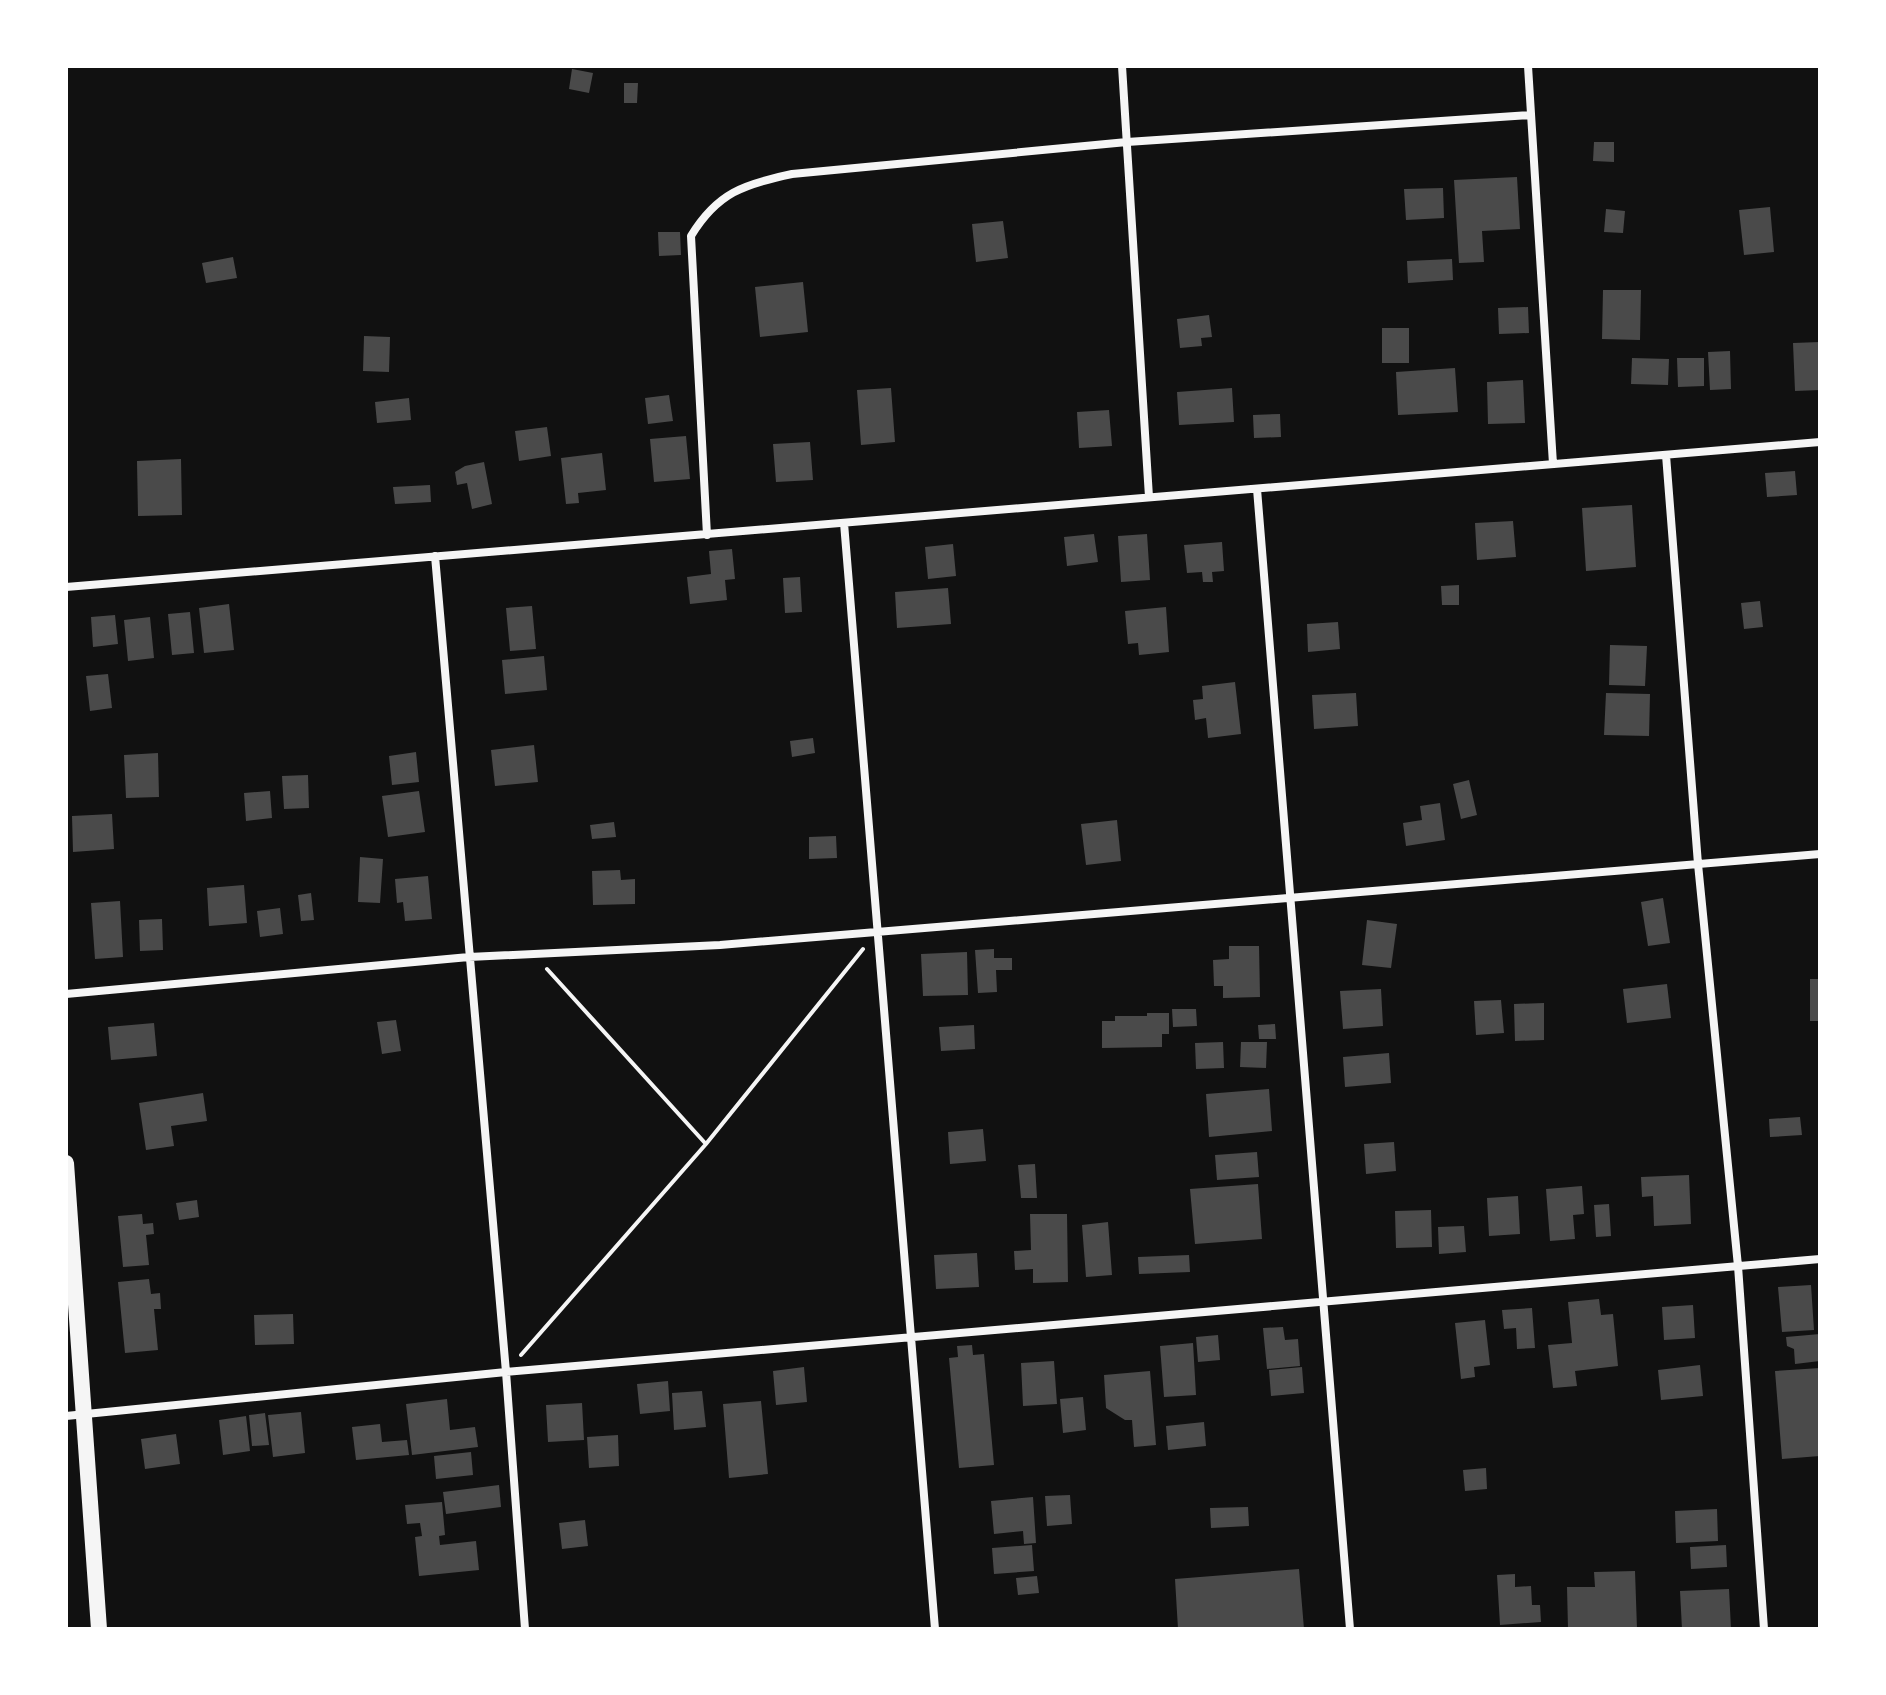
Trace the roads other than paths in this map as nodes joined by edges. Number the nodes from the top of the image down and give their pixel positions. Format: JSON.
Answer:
{"nodes":[{"id":1,"x":1122,"y":66,"type":"edge"},
{"id":2,"x":1528,"y":66,"type":"edge"},
{"id":3,"x":1531,"y":115,"type":"junction"},
{"id":4,"x":1127,"y":142,"type":"junction"},
{"id":5,"x":1820,"y":442,"type":"edge"},
{"id":6,"x":1666,"y":455,"type":"junction"},
{"id":7,"x":1553,"y":464,"type":"junction"},
{"id":8,"x":1257,"y":489,"type":"junction"},
{"id":9,"x":1149,"y":497,"type":"junction"},
{"id":10,"x":844,"y":523,"type":"junction"},
{"id":11,"x":707,"y":535,"type":"junction"},
{"id":12,"x":435,"y":556,"type":"junction"},
{"id":13,"x":66,"y":587,"type":"edge"},
{"id":14,"x":1820,"y":854,"type":"edge"},
{"id":15,"x":1698,"y":864,"type":"junction"},
{"id":16,"x":1290,"y":898,"type":"junction"},
{"id":17,"x":878,"y":932,"type":"junction"},
{"id":18,"x":469,"y":957,"type":"junction"},
{"id":19,"x":66,"y":994,"type":"edge"},
{"id":20,"x":66,"y":1163,"type":"edge"},
{"id":21,"x":1820,"y":1259,"type":"edge"},
{"id":22,"x":1738,"y":1266,"type":"junction"},
{"id":23,"x":1323,"y":1300,"type":"junction"},
{"id":24,"x":912,"y":1338,"type":"junction"},
{"id":25,"x":506,"y":1372,"type":"junction"},
{"id":26,"x":84,"y":1414,"type":"junction"},
{"id":27,"x":66,"y":1416,"type":"edge"},
{"id":28,"x":99,"y":1629,"type":"edge"},
{"id":29,"x":525,"y":1629,"type":"edge"},
{"id":30,"x":935,"y":1629,"type":"edge"},
{"id":31,"x":1350,"y":1629,"type":"edge"},
{"id":32,"x":1764,"y":1629,"type":"edge"}],
"edges":[{"from":1,"to":4,"type":"street"},
{"from":2,"to":3,"type":"street"},
{"from":3,"to":4,"type":"street"},
{"from":3,"to":7,"type":"street"},
{"from":4,"to":9,"type":"street"},
{"from":4,"to":11,"type":"street"},
{"from":5,"to":6,"type":"street"},
{"from":6,"to":7,"type":"street"},
{"from":6,"to":15,"type":"street"},
{"from":7,"to":8,"type":"street"},
{"from":8,"to":9,"type":"street"},
{"from":8,"to":16,"type":"street"},
{"from":9,"to":10,"type":"street"},
{"from":10,"to":11,"type":"street"},
{"from":10,"to":17,"type":"street"},
{"from":11,"to":12,"type":"street"},
{"from":12,"to":13,"type":"street"},
{"from":12,"to":18,"type":"street"},
{"from":14,"to":15,"type":"street"},
{"from":15,"to":16,"type":"street"},
{"from":15,"to":22,"type":"street"},
{"from":16,"to":17,"type":"street"},
{"from":16,"to":23,"type":"street"},
{"from":17,"to":18,"type":"street"},
{"from":17,"to":24,"type":"street"},
{"from":18,"to":19,"type":"street"},
{"from":18,"to":25,"type":"street"},
{"from":20,"to":26,"type":"main road"},
{"from":21,"to":22,"type":"street"},
{"from":22,"to":23,"type":"street"},
{"from":22,"to":32,"type":"street"},
{"from":23,"to":24,"type":"street"},
{"from":23,"to":31,"type":"street"},
{"from":24,"to":25,"type":"street"},
{"from":24,"to":30,"type":"street"},
{"from":25,"to":26,"type":"street"},
{"from":25,"to":29,"type":"street"},
{"from":26,"to":27,"type":"street"},
{"from":26,"to":28,"type":"main road"}]}
